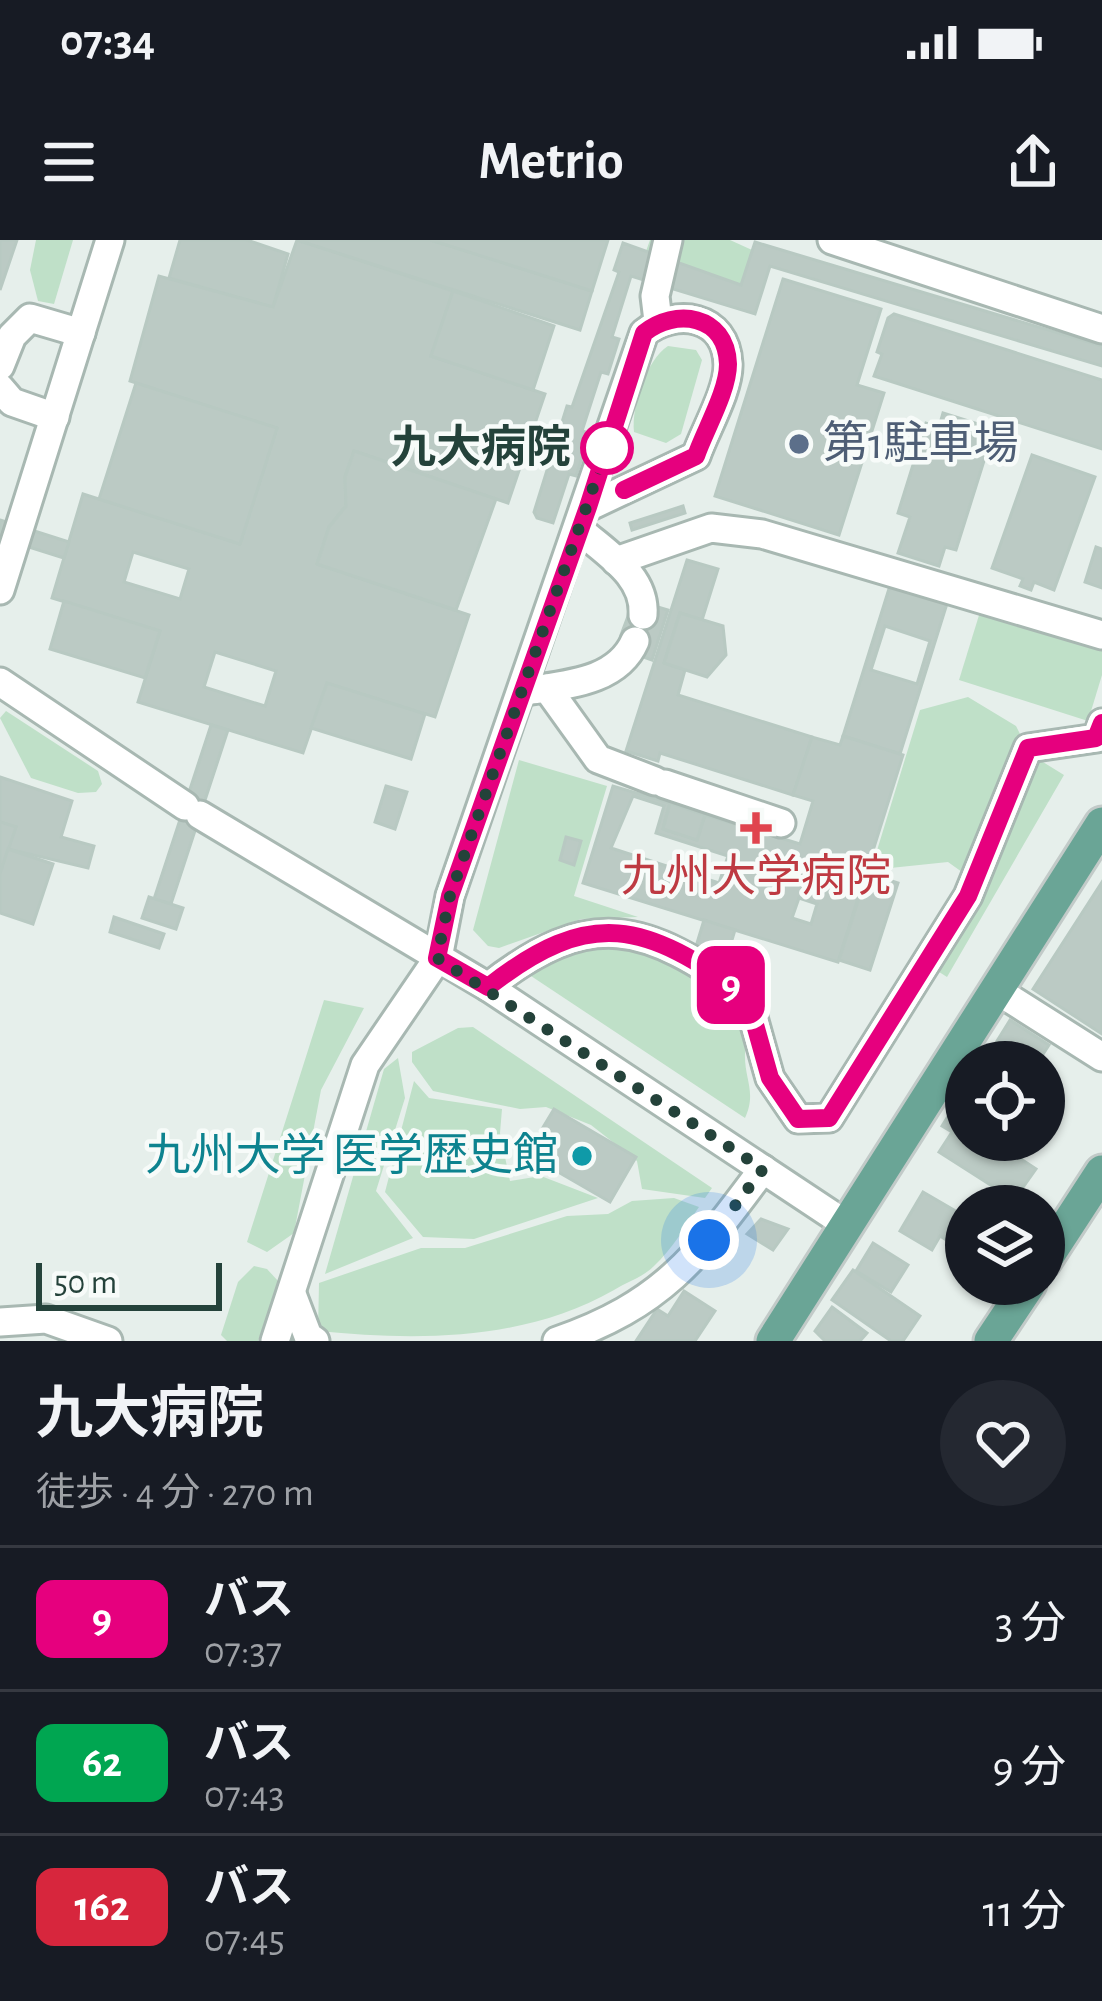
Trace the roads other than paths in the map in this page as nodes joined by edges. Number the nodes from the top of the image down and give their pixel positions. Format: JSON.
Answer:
{"nodes":[{"id":1,"x":110,"y":240,"type":"edge"},
{"id":2,"x":668,"y":240,"type":"edge"},
{"id":3,"x":832,"y":240,"type":"edge"},
{"id":4,"x":658,"y":321,"type":"junction"},
{"id":5,"x":1102,"y":329,"type":"edge"},
{"id":6,"x":81,"y":332,"type":"junction"},
{"id":7,"x":0,"y":366,"type":"edge"},
{"id":8,"x":0,"y":388,"type":"edge"},
{"id":9,"x":55,"y":417,"type":"junction"},
{"id":10,"x":584,"y":518,"type":"junction"},
{"id":11,"x":616,"y":561,"type":"junction"},
{"id":12,"x":0,"y":590,"type":"edge"},
{"id":13,"x":1102,"y":635,"type":"edge"},
{"id":14,"x":0,"y":682,"type":"edge"},
{"id":15,"x":534,"y":690,"type":"junction"},
{"id":16,"x":1102,"y":723,"type":"edge"},
{"id":17,"x":781,"y":823,"type":"dead end"},
{"id":18,"x":1102,"y":824,"type":"edge"},
{"id":19,"x":437,"y":958,"type":"junction"},
{"id":20,"x":488,"y":987,"type":"junction"},
{"id":21,"x":998,"y":991,"type":"junction"},
{"id":22,"x":1102,"y":1057,"type":"edge"},
{"id":23,"x":763,"y":1169,"type":"junction"},
{"id":24,"x":1102,"y":1172,"type":"edge"},
{"id":25,"x":844,"y":1223,"type":"junction"},
{"id":26,"x":1065,"y":1229,"type":"edge"},
{"id":27,"x":292,"y":1294,"type":"junction"},
{"id":28,"x":1015,"y":1305,"type":"edge"},
{"id":29,"x":0,"y":1322,"type":"edge"},
{"id":30,"x":786,"y":1334,"type":"edge"},
{"id":31,"x":108,"y":1341,"type":"edge"},
{"id":32,"x":275,"y":1341,"type":"edge"},
{"id":33,"x":315,"y":1341,"type":"edge"},
{"id":34,"x":557,"y":1341,"type":"edge"},
{"id":35,"x":991,"y":1341,"type":"edge"}],
"edges":[{"from":1,"to":6,"type":"street"},
{"from":2,"to":4,"type":"street"},
{"from":3,"to":5,"type":"street"},
{"from":4,"to":10,"type":"street"},
{"from":4,"to":10,"type":"street"},
{"from":6,"to":7,"type":"street"},
{"from":6,"to":9,"type":"street"},
{"from":8,"to":9,"type":"street"},
{"from":9,"to":12,"type":"street"},
{"from":10,"to":11,"type":"street"},
{"from":10,"to":15,"type":"street"},
{"from":11,"to":13,"type":"street"},
{"from":11,"to":15,"type":"street"},
{"from":14,"to":19,"type":"street"},
{"from":15,"to":17,"type":"street"},
{"from":15,"to":19,"type":"street"},
{"from":16,"to":20,"type":"street"},
{"from":18,"to":21,"type":"main road"},
{"from":19,"to":20,"type":"street"},
{"from":19,"to":27,"type":"street"},
{"from":20,"to":23,"type":"street"},
{"from":21,"to":22,"type":"street"},
{"from":21,"to":25,"type":"main road"},
{"from":23,"to":25,"type":"street"},
{"from":23,"to":34,"type":"street"},
{"from":24,"to":26,"type":"main road"},
{"from":25,"to":30,"type":"main road"},
{"from":27,"to":32,"type":"street"},
{"from":27,"to":33,"type":"street"},
{"from":28,"to":35,"type":"main road"},
{"from":29,"to":31,"type":"street"}]}
